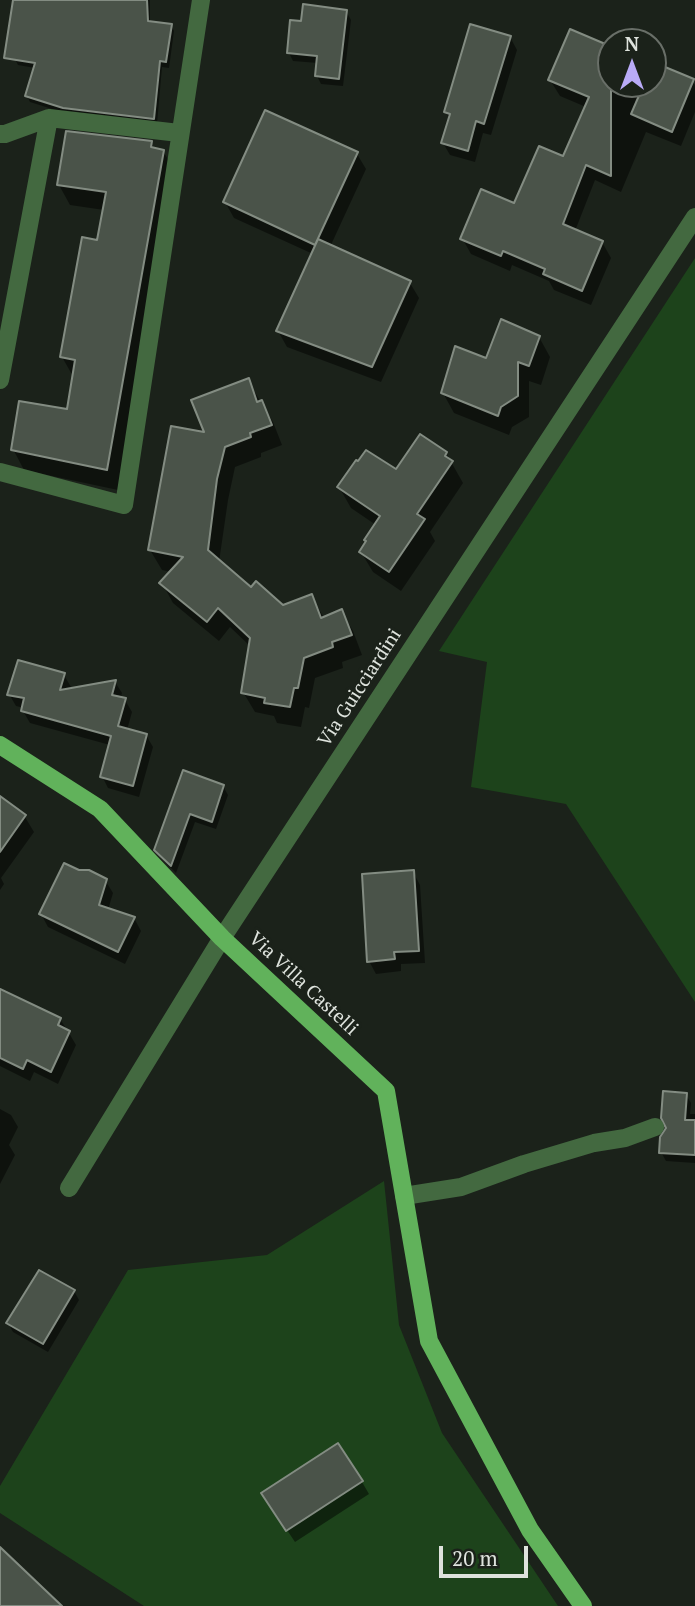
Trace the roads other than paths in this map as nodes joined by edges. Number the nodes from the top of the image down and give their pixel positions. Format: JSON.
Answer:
{"nodes":[{"id":1,"x":201,"y":0,"type":"edge"},
{"id":2,"x":48,"y":118,"type":"junction"},
{"id":3,"x":179,"y":132,"type":"junction"},
{"id":4,"x":0,"y":134,"type":"edge"},
{"id":5,"x":695,"y":217,"type":"edge"},
{"id":6,"x":0,"y":380,"type":"edge"},
{"id":7,"x":0,"y":472,"type":"edge"},
{"id":8,"x":0,"y":745,"type":"edge"},
{"id":9,"x":222,"y":937,"type":"junction"},
{"id":10,"x":655,"y":1128,"type":"dead end"},
{"id":11,"x":69,"y":1188,"type":"dead end"},
{"id":12,"x":404,"y":1196,"type":"junction"},
{"id":13,"x":583,"y":1606,"type":"edge"}],
"edges":[{"from":1,"to":3,"type":"street"},
{"from":2,"to":3,"type":"street"},
{"from":2,"to":4,"type":"street"},
{"from":2,"to":6,"type":"street"},
{"from":3,"to":7,"type":"street"},
{"from":5,"to":9,"type":"street","name":"Via Guicciardini"},
{"from":8,"to":9,"type":"main road","name":"Via Villa Castelli"},
{"from":9,"to":11,"type":"street","name":"Via Guicciardini"},
{"from":9,"to":12,"type":"main road","name":"Via Villa Castelli"},
{"from":10,"to":12,"type":"street"},
{"from":12,"to":13,"type":"main road","name":"Via Villa Castelli"}]}
